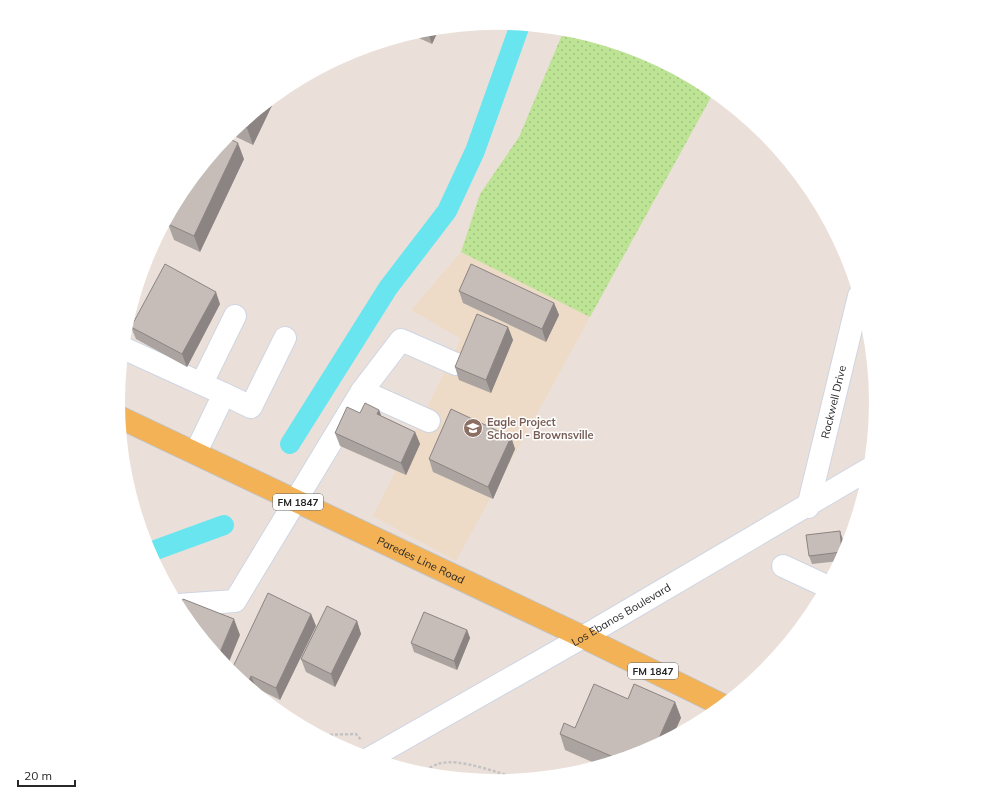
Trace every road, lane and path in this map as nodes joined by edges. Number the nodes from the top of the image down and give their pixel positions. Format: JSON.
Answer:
{"nodes":[{"id":1,"x":856,"y":307,"type":"edge"},
{"id":2,"x":235,"y":316,"type":"dead end"},
{"id":3,"x":285,"y":338,"type":"dead end"},
{"id":4,"x":128,"y":350,"type":"edge"},
{"id":5,"x":456,"y":364,"type":"edge"},
{"id":6,"x":202,"y":383,"type":"junction"},
{"id":7,"x":362,"y":391,"type":"junction"},
{"id":8,"x":224,"y":394,"type":"junction"},
{"id":9,"x":126,"y":420,"type":"edge"},
{"id":10,"x":429,"y":421,"type":"dead end"},
{"id":11,"x":196,"y":452,"type":"junction"},
{"id":12,"x":862,"y":473,"type":"edge"},
{"id":13,"x":295,"y":500,"type":"junction"},
{"id":14,"x":808,"y":507,"type":"junction"},
{"id":15,"x":783,"y":566,"type":"dead end"},
{"id":16,"x":821,"y":584,"type":"edge"},
{"id":17,"x":185,"y":604,"type":"edge"},
{"id":18,"x":583,"y":637,"type":"junction"},
{"id":19,"x":716,"y":702,"type":"edge"},
{"id":20,"x":330,"y":735,"type":"edge"},
{"id":21,"x":367,"y":750,"type":"edge"},
{"id":22,"x":430,"y":768,"type":"edge"},
{"id":23,"x":502,"y":774,"type":"edge"}],
"edges":[{"from":1,"to":14,"type":"street","name":"Rockwell Drive"},
{"from":2,"to":6,"type":"street"},
{"from":3,"to":8,"type":"street"},
{"from":4,"to":6,"type":"street"},
{"from":5,"to":7,"type":"street"},
{"from":6,"to":8,"type":"street"},
{"from":7,"to":10,"type":"street"},
{"from":7,"to":13,"type":"street"},
{"from":8,"to":11,"type":"street"},
{"from":9,"to":11,"type":"main road","name":"Paredes Line Road","number":"FM 1847"},
{"from":11,"to":13,"type":"main road","name":"Paredes Line Road","number":"FM 1847"},
{"from":12,"to":14,"type":"street","name":"Los Ebanos Boulevard"},
{"from":13,"to":17,"type":"street"},
{"from":13,"to":18,"type":"main road","name":"Paredes Line Road","number":"FM 1847"},
{"from":14,"to":18,"type":"street","name":"Los Ebanos Boulevard"},
{"from":15,"to":16,"type":"street"},
{"from":18,"to":19,"type":"main road","name":"Paredes Line Road","number":"FM 1847"},
{"from":18,"to":21,"type":"street","name":"Los Ebanos Boulevard"},
{"from":20,"to":21,"type":"path"},
{"from":22,"to":23,"type":"path"}]}
